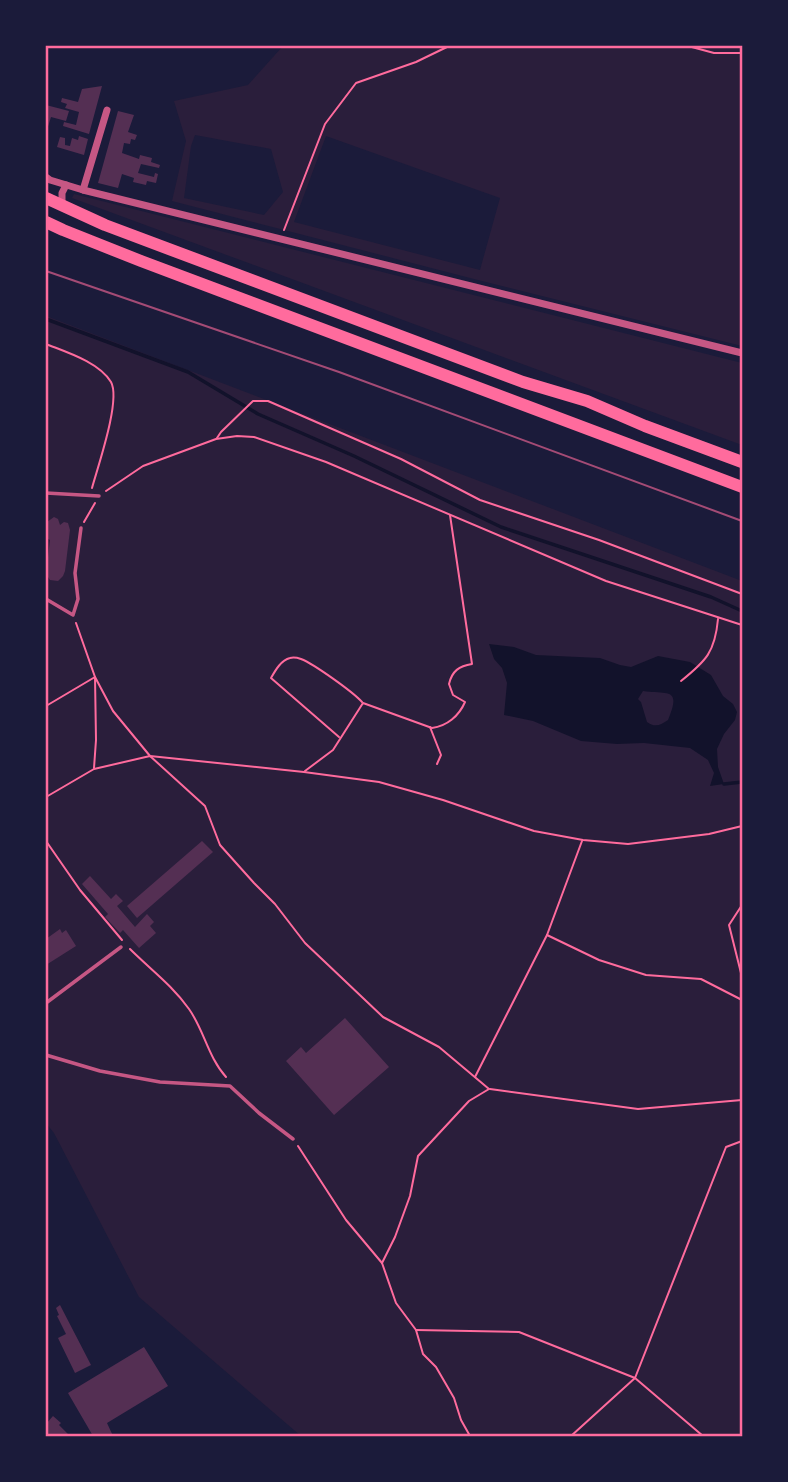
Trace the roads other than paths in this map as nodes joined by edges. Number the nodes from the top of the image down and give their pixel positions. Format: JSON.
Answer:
{"nodes":[{"id":1,"x":107,"y":110,"type":"dead end"},
{"id":2,"x":47,"y":179,"type":"edge"},
{"id":3,"x":66,"y":184,"type":"junction"},
{"id":4,"x":83,"y":190,"type":"junction"},
{"id":5,"x":46,"y":198,"type":"edge"},
{"id":6,"x":62,"y":205,"type":"junction"},
{"id":7,"x":46,"y":222,"type":"edge"},
{"id":8,"x":743,"y":353,"type":"edge"},
{"id":9,"x":743,"y":462,"type":"edge"},
{"id":10,"x":743,"y":486,"type":"edge"},
{"id":11,"x":46,"y":493,"type":"edge"},
{"id":12,"x":99,"y":496,"type":"road end"},
{"id":13,"x":81,"y":528,"type":"road end"},
{"id":14,"x":46,"y":599,"type":"edge"},
{"id":15,"x":121,"y":947,"type":"dead end"},
{"id":16,"x":46,"y":1003,"type":"edge"},
{"id":17,"x":46,"y":1055,"type":"edge"},
{"id":18,"x":293,"y":1139,"type":"road end"}],
"edges":[{"from":1,"to":4,"type":"street"},
{"from":2,"to":3,"type":"street"},
{"from":3,"to":4,"type":"street"},
{"from":3,"to":6,"type":"street"},
{"from":4,"to":8,"type":"street"},
{"from":5,"to":6,"type":"highway"},
{"from":6,"to":9,"type":"highway"},
{"from":7,"to":10,"type":"highway"},
{"from":11,"to":12,"type":"lane"},
{"from":13,"to":14,"type":"lane"},
{"from":15,"to":16,"type":"lane"},
{"from":17,"to":18,"type":"lane"}]}
